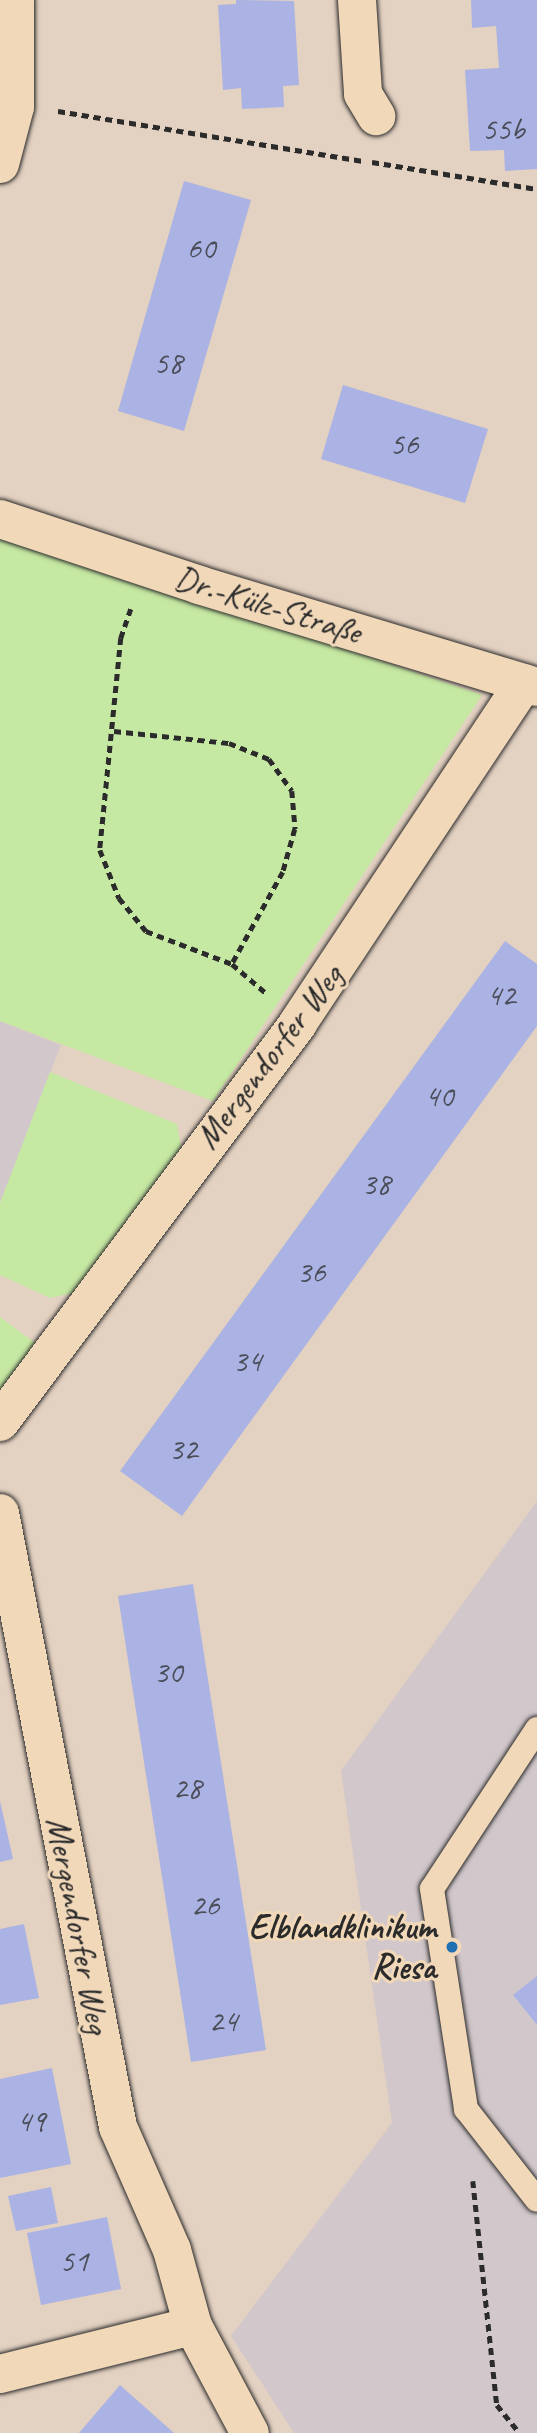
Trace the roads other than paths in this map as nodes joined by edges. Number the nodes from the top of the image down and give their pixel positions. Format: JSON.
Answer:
{"nodes":[{"id":1,"x":15,"y":0,"type":"edge"},
{"id":2,"x":357,"y":0,"type":"edge"},
{"id":3,"x":376,"y":116,"type":"dead end"},
{"id":4,"x":0,"y":164,"type":"edge"},
{"id":5,"x":0,"y":519,"type":"edge"},
{"id":6,"x":530,"y":685,"type":"edge"},
{"id":7,"x":0,"y":1422,"type":"edge"},
{"id":8,"x":0,"y":1513,"type":"edge"},
{"id":9,"x":537,"y":1729,"type":"edge"},
{"id":10,"x":537,"y":2200,"type":"edge"},
{"id":11,"x":193,"y":2326,"type":"junction"},
{"id":12,"x":0,"y":2374,"type":"edge"},
{"id":13,"x":250,"y":2433,"type":"edge"}],
"edges":[{"from":1,"to":4,"type":"street"},
{"from":2,"to":3,"type":"street"},
{"from":5,"to":6,"type":"street","name":"Dr.-Külz-Straße"},
{"from":6,"to":7,"type":"street","name":"Mergendorfer Weg"},
{"from":8,"to":11,"type":"street","name":"Mergendorfer Weg"},
{"from":9,"to":10,"type":"lane"},
{"from":11,"to":12,"type":"street"},
{"from":11,"to":13,"type":"street","name":"Mergendorfer Weg"}]}
